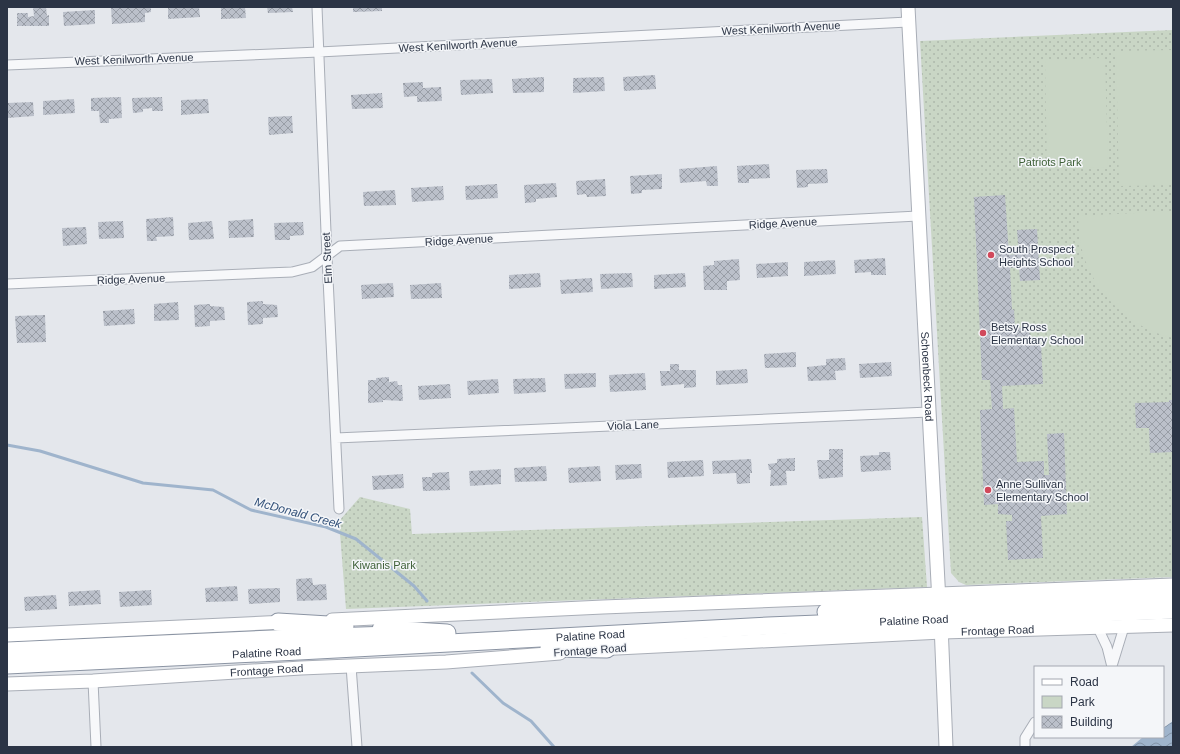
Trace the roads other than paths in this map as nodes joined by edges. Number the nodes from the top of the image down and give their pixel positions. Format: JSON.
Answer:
{"nodes":[{"id":1,"x":317,"y":7,"type":"edge"},
{"id":2,"x":908,"y":7,"type":"edge"},
{"id":3,"x":908,"y":22,"type":"junction"},
{"id":4,"x":319,"y":52,"type":"junction"},
{"id":5,"x":7,"y":65,"type":"edge"},
{"id":6,"x":918,"y":216,"type":"junction"},
{"id":7,"x":327,"y":257,"type":"junction"},
{"id":8,"x":7,"y":284,"type":"edge"},
{"id":9,"x":929,"y":412,"type":"junction"},
{"id":10,"x":336,"y":438,"type":"junction"},
{"id":11,"x":339,"y":509,"type":"dead end"},
{"id":12,"x":1173,"y":585,"type":"edge"},
{"id":13,"x":1173,"y":598,"type":"edge"},
{"id":14,"x":1173,"y":610,"type":"edge"},
{"id":15,"x":940,"y":613,"type":"junction"},
{"id":16,"x":278,"y":622,"type":"junction"},
{"id":17,"x":1173,"y":625,"type":"edge"},
{"id":18,"x":1124,"y":627,"type":"junction"},
{"id":19,"x":1098,"y":628,"type":"junction"},
{"id":20,"x":447,"y":633,"type":"junction"},
{"id":21,"x":7,"y":634,"type":"edge"},
{"id":22,"x":403,"y":646,"type":"junction"},
{"id":23,"x":607,"y":649,"type":"junction"},
{"id":24,"x":7,"y":651,"type":"edge"},
{"id":25,"x":7,"y":665,"type":"edge"},
{"id":26,"x":351,"y":666,"type":"junction"},
{"id":27,"x":1112,"y":666,"type":"edge"},
{"id":28,"x":1112,"y":666,"type":"edge"},
{"id":29,"x":93,"y":681,"type":"junction"},
{"id":30,"x":7,"y":684,"type":"edge"},
{"id":31,"x":1034,"y":724,"type":"edge"},
{"id":32,"x":96,"y":747,"type":"edge"},
{"id":33,"x":357,"y":747,"type":"edge"},
{"id":34,"x":946,"y":747,"type":"edge"},
{"id":35,"x":1025,"y":747,"type":"edge"}],
"edges":[{"from":1,"to":4,"type":"street","name":"Elm Street"},
{"from":2,"to":3,"type":"street","name":"Schoenbeck Road"},
{"from":3,"to":4,"type":"street","name":"West Kenilworth Avenue"},
{"from":3,"to":6,"type":"street","name":"Schoenbeck Road"},
{"from":4,"to":5,"type":"street","name":"West Kenilworth Avenue"},
{"from":4,"to":7,"type":"street","name":"Elm Street"},
{"from":6,"to":7,"type":"street","name":"Ridge Avenue"},
{"from":6,"to":9,"type":"street","name":"Schoenbeck Road"},
{"from":7,"to":8,"type":"street","name":"Ridge Avenue"},
{"from":7,"to":10,"type":"street","name":"Elm Street"},
{"from":9,"to":10,"type":"street","name":"Viola Lane"},
{"from":9,"to":15,"type":"street","name":"Schoenbeck Road"},
{"from":10,"to":11,"type":"street","name":"Elm Street"},
{"from":12,"to":15,"type":"street","name":"Frontage Road"},
{"from":13,"to":15,"type":"highway","name":"Palatine Road"},
{"from":14,"to":15,"type":"highway","name":"Palatine Road"},
{"from":15,"to":16,"type":"street","name":"Frontage Road"},
{"from":15,"to":19,"type":"street","name":"Frontage Road"},
{"from":15,"to":20,"type":"highway","name":"Palatine Road"},
{"from":15,"to":22,"type":"highway","name":"Palatine Road"},
{"from":15,"to":23,"type":"street","name":"Frontage Road"},
{"from":15,"to":34,"type":"street","name":"Schoenbeck Road"},
{"from":16,"to":20,"type":"highway"},
{"from":16,"to":21,"type":"street","name":"Frontage Road"},
{"from":17,"to":18,"type":"street","name":"Frontage Road"},
{"from":18,"to":19,"type":"street","name":"Frontage Road"},
{"from":18,"to":28,"type":"street"},
{"from":19,"to":27,"type":"street"},
{"from":20,"to":24,"type":"highway","name":"Palatine Road"},
{"from":22,"to":23,"type":"highway"},
{"from":22,"to":25,"type":"highway","name":"Palatine Road"},
{"from":23,"to":26,"type":"street","name":"Frontage Road"},
{"from":26,"to":29,"type":"street","name":"Frontage Road"},
{"from":26,"to":33,"type":"street"},
{"from":29,"to":30,"type":"street","name":"Frontage Road"},
{"from":29,"to":32,"type":"street"},
{"from":31,"to":35,"type":"street"}]}
